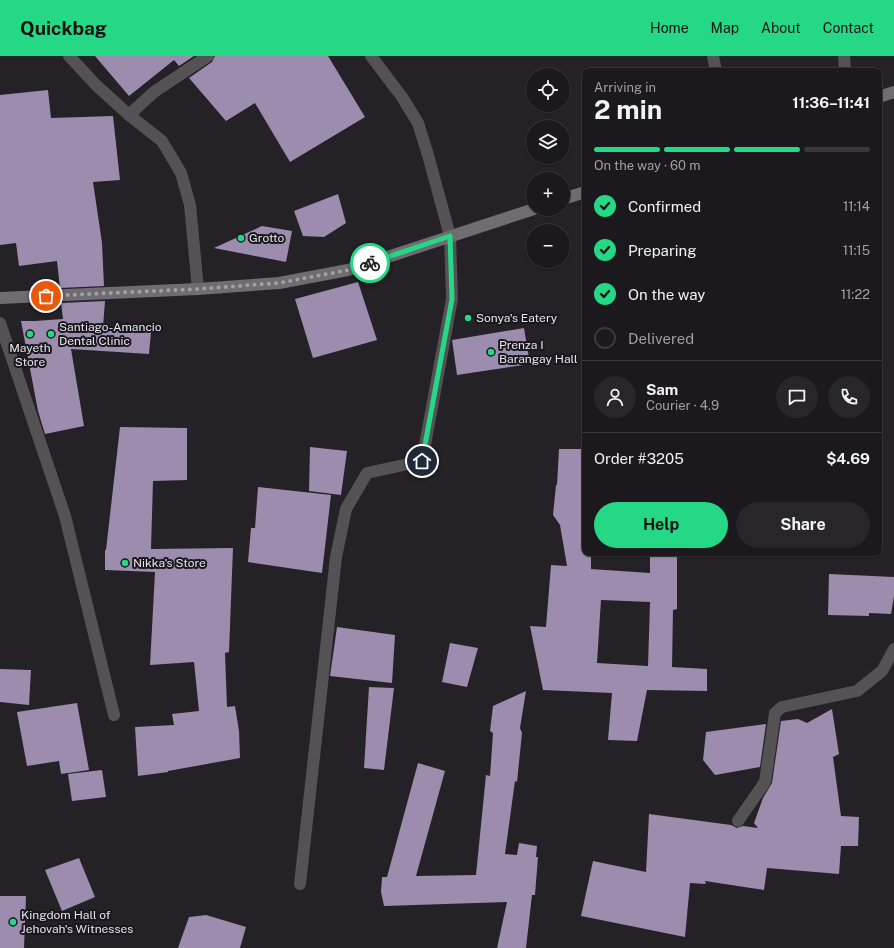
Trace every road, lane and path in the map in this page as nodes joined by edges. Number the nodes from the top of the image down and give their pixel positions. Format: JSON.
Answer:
{"nodes":[{"id":1,"x":69,"y":56,"type":"edge"},
{"id":2,"x":208,"y":56,"type":"edge"},
{"id":3,"x":371,"y":56,"type":"edge"},
{"id":4,"x":713,"y":56,"type":"edge"},
{"id":5,"x":844,"y":56,"type":"edge"},
{"id":6,"x":715,"y":68,"type":"edge"},
{"id":7,"x":845,"y":68,"type":"edge"},
{"id":8,"x":894,"y":92,"type":"edge"},
{"id":9,"x":882,"y":96,"type":"edge"},
{"id":10,"x":129,"y":115,"type":"junction"},
{"id":11,"x":582,"y":193,"type":"edge"},
{"id":12,"x":570,"y":197,"type":"edge"},
{"id":13,"x":526,"y":212,"type":"edge"},
{"id":14,"x":450,"y":236,"type":"junction"},
{"id":15,"x":198,"y":289,"type":"junction"},
{"id":16,"x":0,"y":298,"type":"edge"},
{"id":17,"x":0,"y":323,"type":"edge"},
{"id":18,"x":894,"y":650,"type":"edge"},
{"id":19,"x":114,"y":715,"type":"dead end"},
{"id":20,"x":738,"y":821,"type":"dead end"},
{"id":21,"x":300,"y":884,"type":"dead end"}],
"edges":[{"from":1,"to":10,"type":"street"},
{"from":2,"to":10,"type":"street"},
{"from":3,"to":14,"type":"street"},
{"from":4,"to":6,"type":"street"},
{"from":5,"to":7,"type":"street"},
{"from":8,"to":9,"type":"main road"},
{"from":10,"to":15,"type":"street"},
{"from":11,"to":12,"type":"main road"},
{"from":13,"to":14,"type":"main road"},
{"from":14,"to":15,"type":"main road"},
{"from":14,"to":21,"type":"street"},
{"from":15,"to":16,"type":"main road"},
{"from":17,"to":19,"type":"street"},
{"from":18,"to":20,"type":"street"}]}
